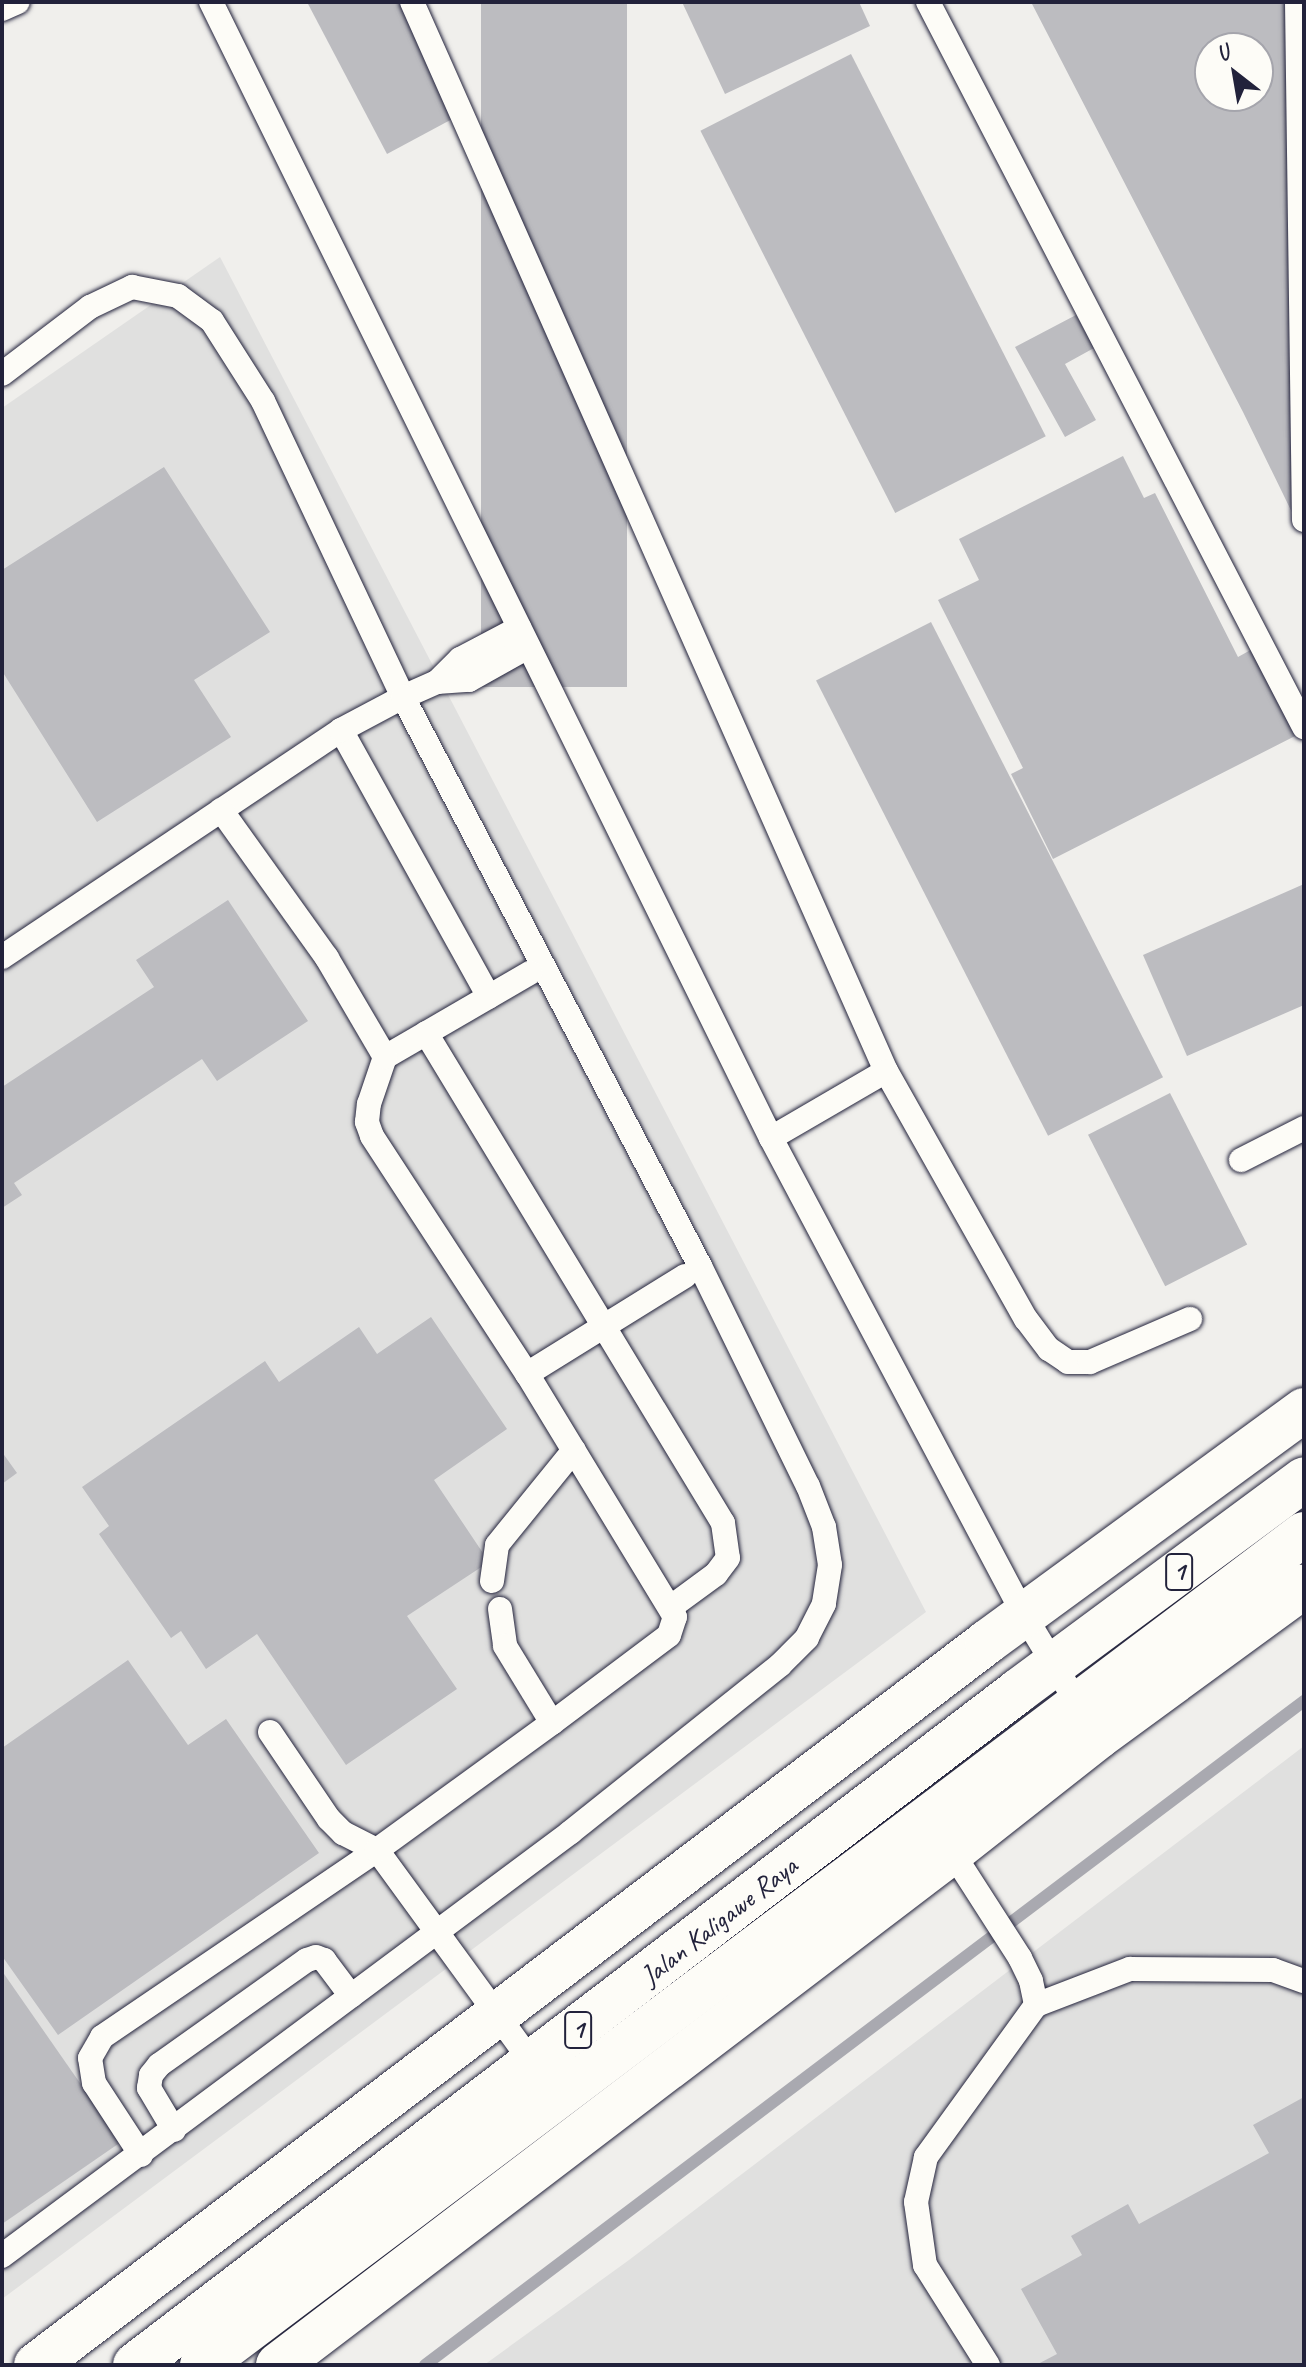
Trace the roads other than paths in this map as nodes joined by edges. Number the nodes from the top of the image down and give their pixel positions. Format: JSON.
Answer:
{"nodes":[{"id":1,"x":18,"y":2,"type":"edge"},
{"id":2,"x":211,"y":2,"type":"edge"},
{"id":3,"x":412,"y":2,"type":"edge"},
{"id":4,"x":928,"y":2,"type":"edge"},
{"id":5,"x":1297,"y":2,"type":"edge"},
{"id":6,"x":2,"y":9,"type":"edge"},
{"id":7,"x":2,"y":374,"type":"edge"},
{"id":8,"x":1304,"y":520,"type":"edge"},
{"id":9,"x":524,"y":637,"type":"junction"},
{"id":10,"x":403,"y":697,"type":"junction"},
{"id":11,"x":1304,"y":727,"type":"edge"},
{"id":12,"x":341,"y":730,"type":"junction"},
{"id":13,"x":221,"y":810,"type":"junction"},
{"id":14,"x":2,"y":957,"type":"edge"},
{"id":15,"x":530,"y":973,"type":"dead end"},
{"id":16,"x":489,"y":997,"type":"junction"},
{"id":17,"x":426,"y":1033,"type":"junction"},
{"id":18,"x":385,"y":1057,"type":"junction"},
{"id":19,"x":886,"y":1071,"type":"junction"},
{"id":20,"x":1304,"y":1128,"type":"edge"},
{"id":21,"x":771,"y":1138,"type":"junction"},
{"id":22,"x":1241,"y":1160,"type":"dead end"},
{"id":23,"x":685,"y":1276,"type":"dead end"},
{"id":24,"x":1190,"y":1319,"type":"dead end"},
{"id":25,"x":604,"y":1324,"type":"junction"},
{"id":26,"x":527,"y":1374,"type":"junction"},
{"id":27,"x":1304,"y":1410,"type":"edge"},
{"id":28,"x":574,"y":1450,"type":"junction"},
{"id":29,"x":1304,"y":1479,"type":"edge"},
{"id":30,"x":1304,"y":1534,"type":"edge"},
{"id":31,"x":492,"y":1581,"type":"dead end"},
{"id":32,"x":1304,"y":1586,"type":"edge"},
{"id":33,"x":671,"y":1607,"type":"junction"},
{"id":34,"x":500,"y":1609,"type":"dead end"},
{"id":35,"x":1024,"y":1615,"type":"junction"},
{"id":36,"x":1055,"y":1665,"type":"junction"},
{"id":37,"x":1087,"y":1720,"type":"junction"},
{"id":38,"x":552,"y":1723,"type":"junction"},
{"id":39,"x":270,"y":1732,"type":"dead end"},
{"id":40,"x":377,"y":1850,"type":"junction"},
{"id":41,"x":957,"y":1860,"type":"junction"},
{"id":42,"x":436,"y":1932,"type":"junction"},
{"id":43,"x":1304,"y":1981,"type":"edge"},
{"id":44,"x":351,"y":1996,"type":"junction"},
{"id":45,"x":1036,"y":2005,"type":"junction"},
{"id":46,"x":498,"y":2017,"type":"junction"},
{"id":47,"x":533,"y":2064,"type":"junction"},
{"id":48,"x":174,"y":2130,"type":"junction"},
{"id":49,"x":141,"y":2155,"type":"junction"},
{"id":50,"x":2,"y":2256,"type":"edge"},
{"id":51,"x":36,"y":2365,"type":"edge"},
{"id":52,"x":135,"y":2365,"type":"edge"},
{"id":53,"x":202,"y":2365,"type":"edge"},
{"id":54,"x":278,"y":2365,"type":"edge"},
{"id":55,"x":988,"y":2365,"type":"edge"}],
"edges":[{"from":1,"to":6,"type":"lane"},
{"from":2,"to":9,"type":"lane"},
{"from":3,"to":19,"type":"lane"},
{"from":4,"to":11,"type":"lane"},
{"from":5,"to":8,"type":"lane"},
{"from":7,"to":10,"type":"lane"},
{"from":9,"to":10,"type":"lane"},
{"from":9,"to":21,"type":"lane"},
{"from":10,"to":12,"type":"lane"},
{"from":10,"to":42,"type":"lane"},
{"from":12,"to":13,"type":"lane"},
{"from":12,"to":16,"type":"lane"},
{"from":13,"to":14,"type":"lane"},
{"from":13,"to":18,"type":"lane"},
{"from":15,"to":16,"type":"lane"},
{"from":16,"to":17,"type":"lane"},
{"from":17,"to":18,"type":"lane"},
{"from":17,"to":25,"type":"lane"},
{"from":18,"to":26,"type":"lane"},
{"from":19,"to":21,"type":"lane"},
{"from":19,"to":24,"type":"lane"},
{"from":20,"to":22,"type":"lane"},
{"from":21,"to":35,"type":"lane"},
{"from":23,"to":25,"type":"lane"},
{"from":25,"to":26,"type":"lane"},
{"from":25,"to":33,"type":"lane"},
{"from":26,"to":28,"type":"lane"},
{"from":27,"to":35,"type":"highway"},
{"from":28,"to":31,"type":"lane"},
{"from":28,"to":33,"type":"lane"},
{"from":29,"to":36,"type":"highway","name":"Jalan Kaligawe Raya","number":"1"},
{"from":30,"to":37,"type":"highway","name":"Jalan Kaligawe Raya","number":"1"},
{"from":32,"to":37,"type":"highway"},
{"from":33,"to":38,"type":"lane"},
{"from":34,"to":38,"type":"lane"},
{"from":35,"to":36,"type":"lane"},
{"from":35,"to":46,"type":"highway"},
{"from":36,"to":37,"type":"lane"},
{"from":36,"to":47,"type":"highway","name":"Jalan Kaligawe Raya","number":"1"},
{"from":37,"to":41,"type":"highway"},
{"from":37,"to":53,"type":"highway","name":"Jalan Kaligawe Raya","number":"1"},
{"from":38,"to":40,"type":"lane"},
{"from":39,"to":40,"type":"lane"},
{"from":40,"to":42,"type":"lane"},
{"from":40,"to":49,"type":"lane"},
{"from":41,"to":45,"type":"lane"},
{"from":41,"to":54,"type":"highway"},
{"from":42,"to":44,"type":"lane"},
{"from":42,"to":46,"type":"lane"},
{"from":43,"to":45,"type":"lane"},
{"from":44,"to":48,"type":"lane"},
{"from":44,"to":48,"type":"lane"},
{"from":45,"to":55,"type":"lane"},
{"from":46,"to":47,"type":"lane"},
{"from":46,"to":51,"type":"highway"},
{"from":47,"to":52,"type":"highway","name":"Jalan Kaligawe Raya","number":"1"},
{"from":48,"to":49,"type":"lane"},
{"from":49,"to":50,"type":"lane"}]}
